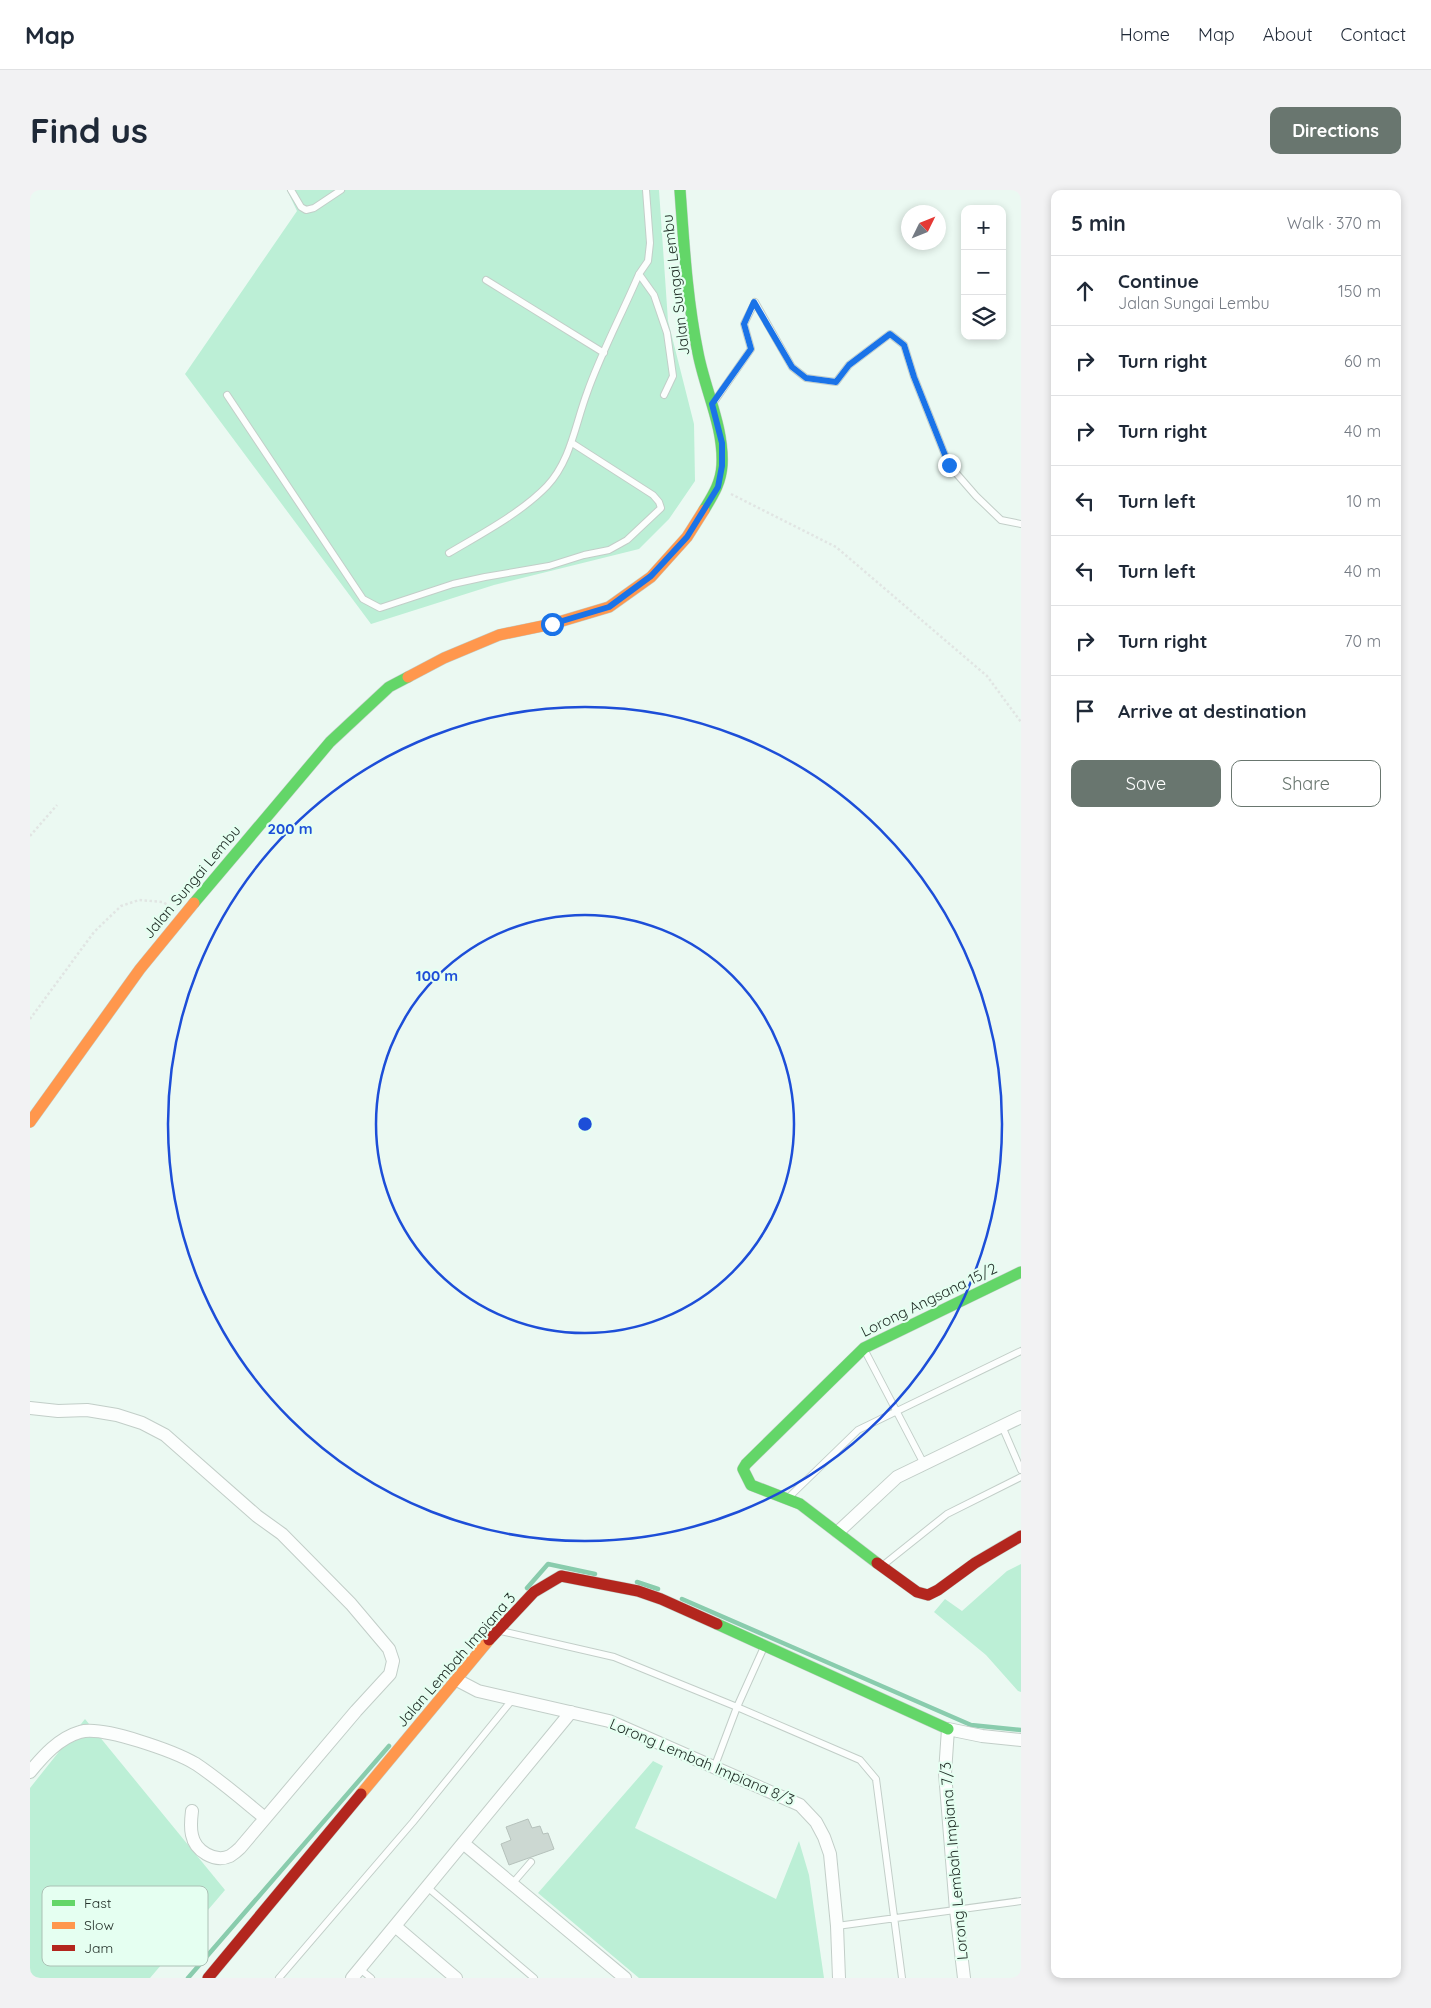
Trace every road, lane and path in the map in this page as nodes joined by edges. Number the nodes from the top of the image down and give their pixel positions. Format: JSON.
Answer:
{"nodes":[{"id":1,"x":291,"y":190,"type":"edge"},
{"id":2,"x":341,"y":190,"type":"edge"},
{"id":3,"x":646,"y":190,"type":"edge"},
{"id":4,"x":680,"y":190,"type":"edge"},
{"id":5,"x":639,"y":274,"type":"junction"},
{"id":6,"x":486,"y":280,"type":"dead end"},
{"id":7,"x":604,"y":353,"type":"junction"},
{"id":8,"x":227,"y":395,"type":"dead end"},
{"id":9,"x":664,"y":395,"type":"dead end"},
{"id":10,"x":712,"y":404,"type":"junction"},
{"id":11,"x":572,"y":443,"type":"junction"},
{"id":12,"x":718,"y":487,"type":"junction"},
{"id":13,"x":1021,"y":524,"type":"edge"},
{"id":14,"x":449,"y":553,"type":"dead end"},
{"id":15,"x":1021,"y":722,"type":"edge"},
{"id":16,"x":57,"y":805,"type":"dead end"},
{"id":17,"x":30,"y":836,"type":"edge"},
{"id":18,"x":183,"y":916,"type":"junction"},
{"id":19,"x":30,"y":1019,"type":"edge"},
{"id":20,"x":30,"y":1122,"type":"edge"},
{"id":21,"x":1021,"y":1272,"type":"edge"},
{"id":22,"x":864,"y":1348,"type":"junction"},
{"id":23,"x":1021,"y":1351,"type":"edge"},
{"id":24,"x":30,"y":1408,"type":"edge"},
{"id":25,"x":896,"y":1412,"type":"junction"},
{"id":26,"x":1021,"y":1416,"type":"edge"},
{"id":27,"x":1002,"y":1426,"type":"junction"},
{"id":28,"x":924,"y":1464,"type":"junction"},
{"id":29,"x":1021,"y":1470,"type":"edge"},
{"id":30,"x":1021,"y":1476,"type":"edge"},
{"id":31,"x":786,"y":1499,"type":"junction"},
{"id":32,"x":838,"y":1532,"type":"junction"},
{"id":33,"x":1021,"y":1536,"type":"edge"},
{"id":34,"x":882,"y":1567,"type":"junction"},
{"id":35,"x":497,"y":1630,"type":"junction"},
{"id":36,"x":764,"y":1646,"type":"junction"},
{"id":37,"x":457,"y":1680,"type":"junction"},
{"id":38,"x":512,"y":1700,"type":"junction"},
{"id":39,"x":737,"y":1707,"type":"junction"},
{"id":40,"x":571,"y":1712,"type":"junction"},
{"id":41,"x":948,"y":1729,"type":"junction"},
{"id":42,"x":1021,"y":1740,"type":"edge"},
{"id":43,"x":714,"y":1768,"type":"junction"},
{"id":44,"x":30,"y":1772,"type":"edge"},
{"id":45,"x":192,"y":1811,"type":"dead end"},
{"id":46,"x":265,"y":1818,"type":"junction"},
{"id":47,"x":463,"y":1843,"type":"junction"},
{"id":48,"x":531,"y":1862,"type":"dead end"},
{"id":49,"x":512,"y":1884,"type":"junction"},
{"id":50,"x":427,"y":1887,"type":"junction"},
{"id":51,"x":1021,"y":1901,"type":"edge"},
{"id":52,"x":956,"y":1910,"type":"junction"},
{"id":53,"x":896,"y":1918,"type":"junction"},
{"id":54,"x":395,"y":1926,"type":"junction"},
{"id":55,"x":837,"y":1926,"type":"junction"},
{"id":56,"x":356,"y":1973,"type":"edge"},
{"id":57,"x":208,"y":1978,"type":"edge"},
{"id":58,"x":279,"y":1978,"type":"edge"},
{"id":59,"x":371,"y":1978,"type":"edge"},
{"id":60,"x":456,"y":1978,"type":"edge"},
{"id":61,"x":534,"y":1978,"type":"edge"},
{"id":62,"x":625,"y":1978,"type":"edge"},
{"id":63,"x":838,"y":1978,"type":"edge"},
{"id":64,"x":902,"y":1978,"type":"edge"},
{"id":65,"x":964,"y":1978,"type":"edge"}],
"edges":[{"from":1,"to":2,"type":"lane"},
{"from":3,"to":5,"type":"lane"},
{"from":4,"to":10,"type":"street","name":"Jalan Sungai Lembu"},
{"from":5,"to":7,"type":"lane"},
{"from":5,"to":9,"type":"lane"},
{"from":6,"to":7,"type":"lane"},
{"from":7,"to":11,"type":"lane"},
{"from":8,"to":11,"type":"lane"},
{"from":10,"to":12,"type":"street","name":"Jalan Sungai Lembu"},
{"from":10,"to":13,"type":"lane"},
{"from":11,"to":14,"type":"lane"},
{"from":12,"to":15,"type":"path"},
{"from":12,"to":18,"type":"street","name":"Jalan Sungai Lembu"},
{"from":16,"to":17,"type":"path"},
{"from":18,"to":19,"type":"path"},
{"from":18,"to":20,"type":"street","name":"Jalan Sungai Lembu"},
{"from":21,"to":22,"type":"street","name":"Lorong Angsana 15/2"},
{"from":22,"to":25,"type":"lane"},
{"from":22,"to":31,"type":"street","name":"Lorong Angsana 15/2"},
{"from":23,"to":25,"type":"lane"},
{"from":24,"to":46,"type":"street"},
{"from":25,"to":28,"type":"lane"},
{"from":25,"to":31,"type":"lane"},
{"from":26,"to":27,"type":"street"},
{"from":27,"to":28,"type":"street"},
{"from":27,"to":29,"type":"lane"},
{"from":28,"to":32,"type":"street"},
{"from":30,"to":34,"type":"lane"},
{"from":31,"to":32,"type":"street"},
{"from":32,"to":34,"type":"street"},
{"from":33,"to":34,"type":"street"},
{"from":35,"to":36,"type":"street","name":"Jalan Lembah Impiana 3"},
{"from":35,"to":37,"type":"street","name":"Jalan Lembah Impiana 3"},
{"from":35,"to":39,"type":"lane"},
{"from":36,"to":39,"type":"lane"},
{"from":36,"to":41,"type":"street","name":"Jalan Lembah Impiana 3"},
{"from":37,"to":38,"type":"street","name":"Lorong Lembah Impiana 8/3"},
{"from":37,"to":57,"type":"street","name":"Jalan Lembah Impiana 3"},
{"from":38,"to":40,"type":"street","name":"Lorong Lembah Impiana 8/3"},
{"from":38,"to":58,"type":"lane"},
{"from":39,"to":43,"type":"lane"},
{"from":39,"to":53,"type":"lane"},
{"from":40,"to":43,"type":"street","name":"Lorong Lembah Impiana 8/3"},
{"from":40,"to":47,"type":"street"},
{"from":41,"to":42,"type":"street"},
{"from":41,"to":52,"type":"street","name":"Lorong Lembah Impiana 7/3"},
{"from":43,"to":55,"type":"street","name":"Lorong Lembah Impiana 8/3"},
{"from":44,"to":46,"type":"street"},
{"from":45,"to":46,"type":"street"},
{"from":47,"to":49,"type":"street"},
{"from":47,"to":50,"type":"street"},
{"from":48,"to":49,"type":"lane"},
{"from":49,"to":62,"type":"street"},
{"from":50,"to":54,"type":"street"},
{"from":50,"to":61,"type":"lane"},
{"from":51,"to":52,"type":"lane"},
{"from":52,"to":53,"type":"lane"},
{"from":52,"to":65,"type":"street","name":"Lorong Lembah Impiana 7/3"},
{"from":53,"to":55,"type":"lane"},
{"from":53,"to":64,"type":"lane"},
{"from":54,"to":56,"type":"street"},
{"from":54,"to":60,"type":"street"},
{"from":55,"to":63,"type":"street","name":"Lorong Lembah Impiana 8/3"},
{"from":56,"to":59,"type":"lane"}]}
